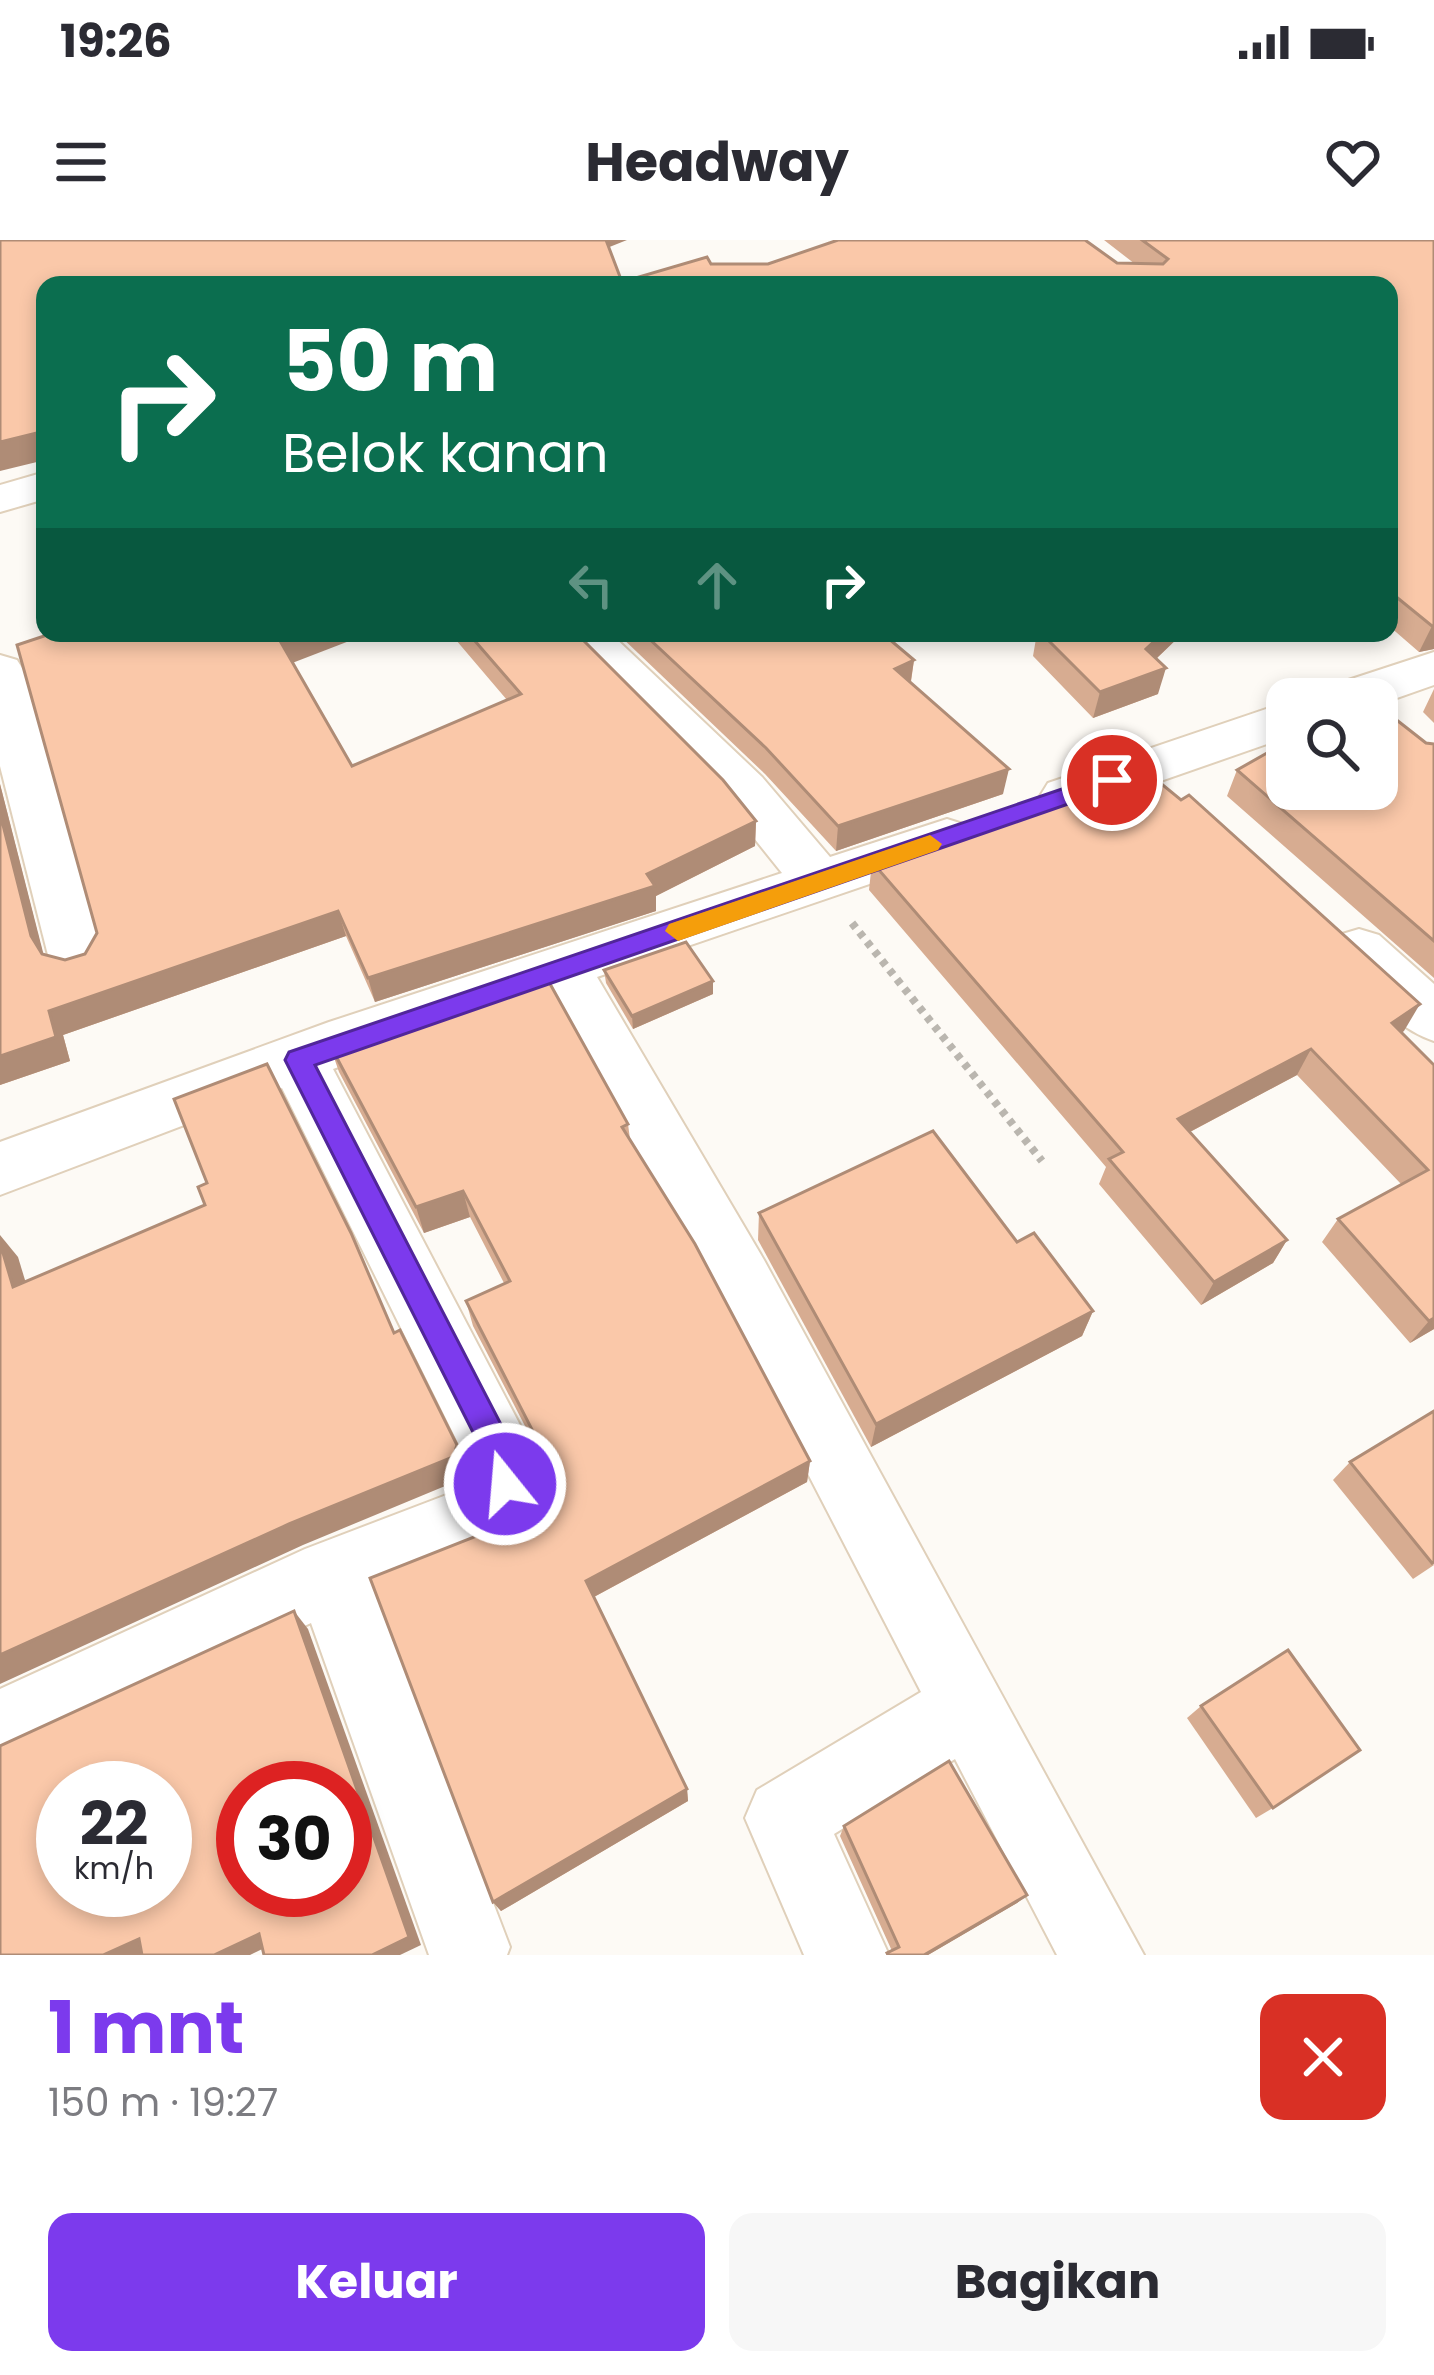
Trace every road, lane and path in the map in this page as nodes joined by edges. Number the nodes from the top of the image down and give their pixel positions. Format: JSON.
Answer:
{"nodes":[{"id":1,"x":36,"y":488,"type":"edge"},
{"id":2,"x":0,"y":499,"type":"edge"},
{"id":3,"x":590,"y":642,"type":"edge"},
{"id":4,"x":1434,"y":668,"type":"edge"},
{"id":5,"x":0,"y":671,"type":"edge"},
{"id":6,"x":1398,"y":689,"type":"edge"},
{"id":7,"x":1266,"y":730,"type":"edge"},
{"id":8,"x":820,"y":882,"type":"junction"},
{"id":9,"x":1327,"y":921,"type":"edge"},
{"id":10,"x":77,"y":959,"type":"edge"},
{"id":11,"x":564,"y":970,"type":"junction"},
{"id":12,"x":1434,"y":1018,"type":"edge"},
{"id":13,"x":298,"y":1060,"type":"junction"},
{"id":14,"x":1042,"y":1161,"type":"dead end"},
{"id":15,"x":0,"y":1168,"type":"edge"},
{"id":16,"x":331,"y":1575,"type":"junction"},
{"id":17,"x":970,"y":1706,"type":"junction"},
{"id":18,"x":0,"y":1729,"type":"edge"},
{"id":19,"x":468,"y":1947,"type":"dead end"},
{"id":20,"x":847,"y":1955,"type":"edge"},
{"id":21,"x":1102,"y":1955,"type":"edge"}],
"edges":[{"from":1,"to":2,"type":"street"},
{"from":3,"to":8,"type":"street"},
{"from":4,"to":6,"type":"street"},
{"from":5,"to":10,"type":"street"},
{"from":7,"to":8,"type":"street"},
{"from":8,"to":11,"type":"street"},
{"from":8,"to":14,"type":"path"},
{"from":9,"to":12,"type":"street"},
{"from":11,"to":13,"type":"street"},
{"from":11,"to":17,"type":"street"},
{"from":13,"to":15,"type":"street"},
{"from":13,"to":16,"type":"street"},
{"from":16,"to":18,"type":"street"},
{"from":16,"to":19,"type":"street"},
{"from":17,"to":20,"type":"street"},
{"from":17,"to":21,"type":"street"}]}
